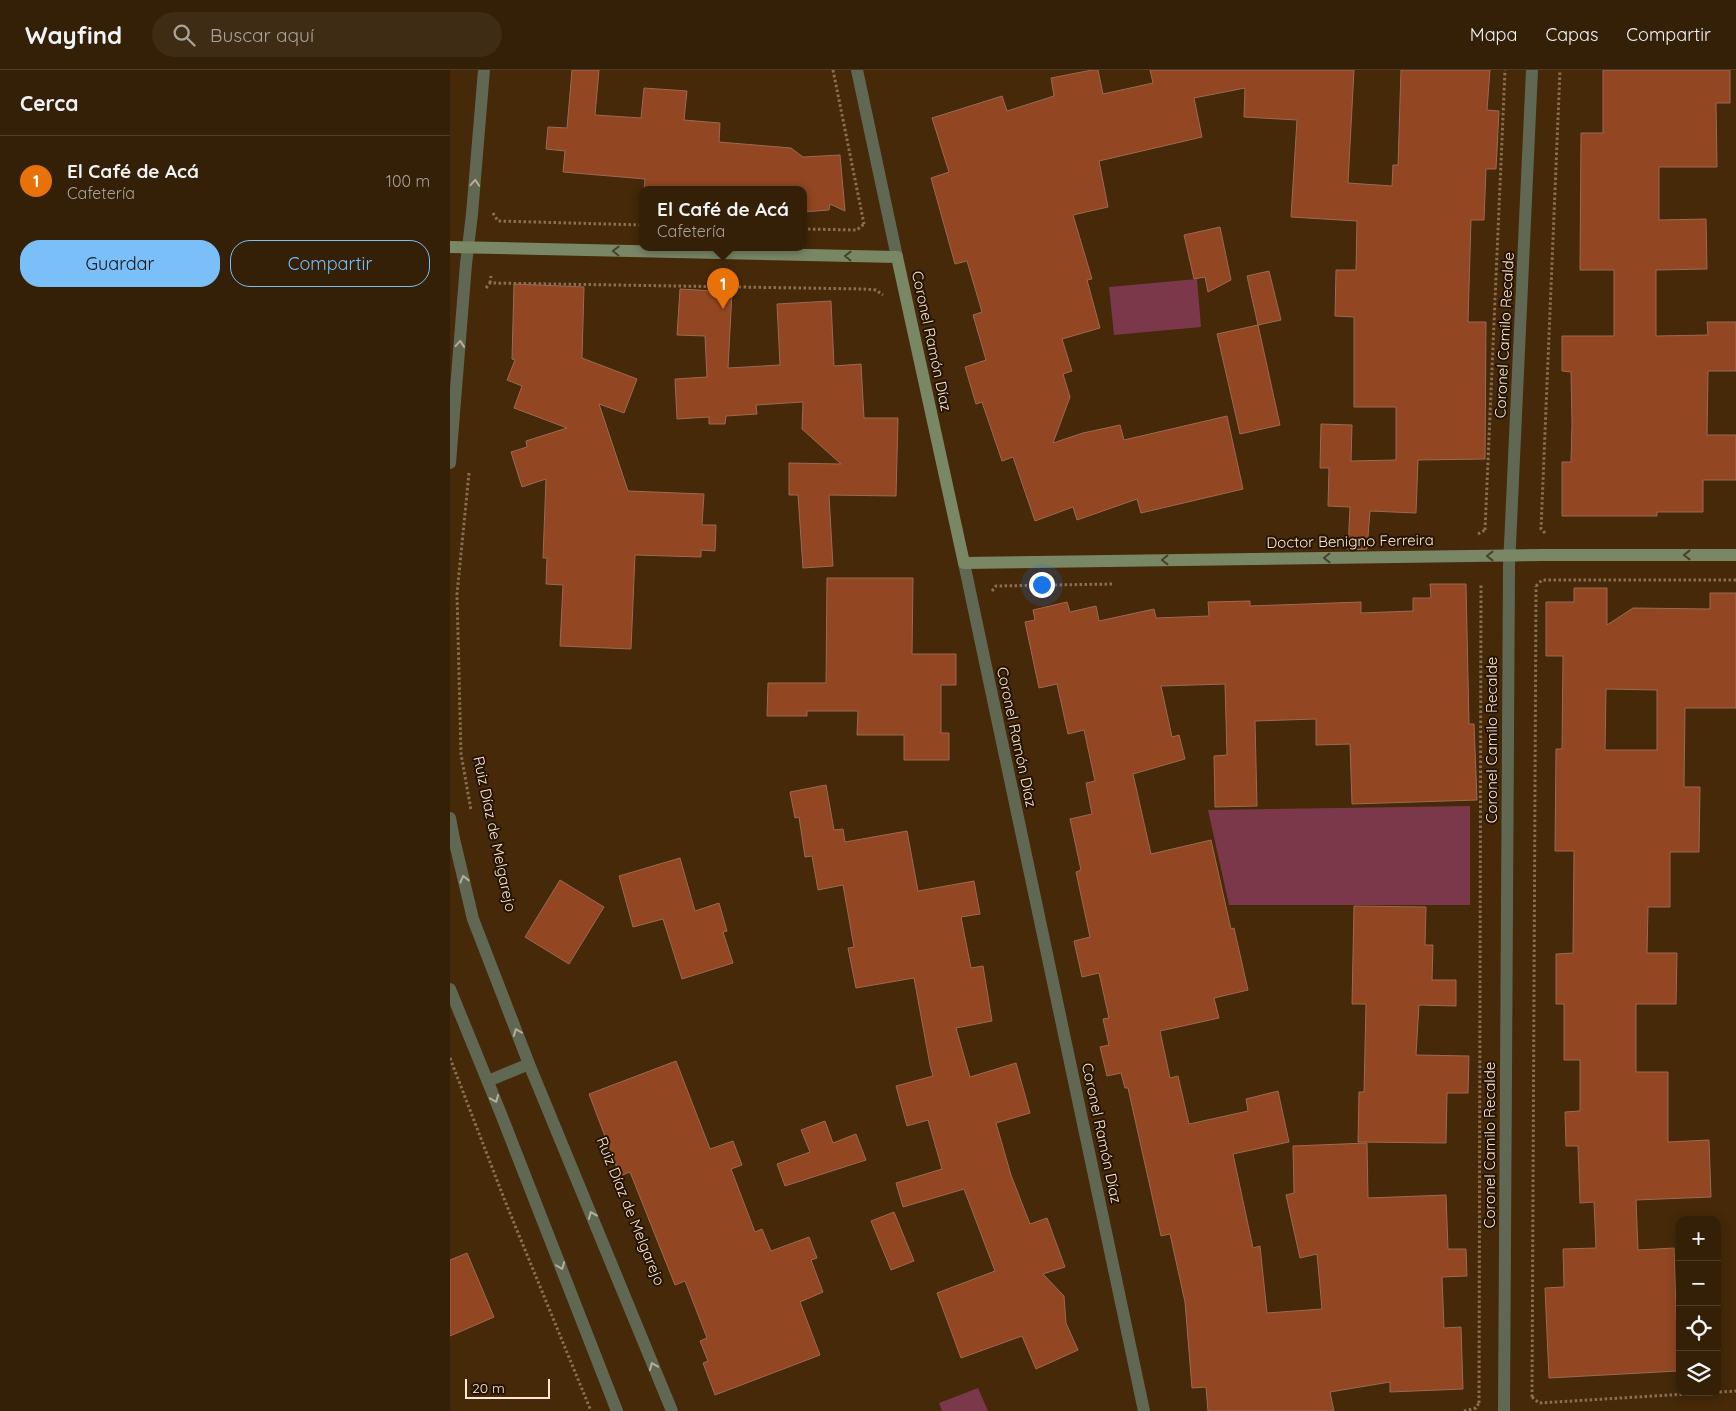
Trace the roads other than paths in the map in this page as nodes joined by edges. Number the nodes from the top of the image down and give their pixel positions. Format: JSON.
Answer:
{"nodes":[{"id":1,"x":484,"y":70,"type":"edge"},
{"id":2,"x":857,"y":70,"type":"edge"},
{"id":3,"x":1532,"y":70,"type":"edge"},
{"id":4,"x":450,"y":247,"type":"edge"},
{"id":5,"x":468,"y":248,"type":"junction"},
{"id":6,"x":897,"y":257,"type":"junction"},
{"id":7,"x":450,"y":463,"type":"edge"},
{"id":8,"x":1736,"y":555,"type":"edge"},
{"id":9,"x":1510,"y":556,"type":"junction"},
{"id":10,"x":964,"y":563,"type":"junction"},
{"id":11,"x":450,"y":818,"type":"edge"},
{"id":12,"x":450,"y":989,"type":"edge"},
{"id":13,"x":529,"y":1064,"type":"junction"},
{"id":14,"x":488,"y":1081,"type":"junction"},
{"id":15,"x":617,"y":1411,"type":"edge"},
{"id":16,"x":672,"y":1411,"type":"edge"},
{"id":17,"x":1144,"y":1411,"type":"edge"},
{"id":18,"x":1504,"y":1411,"type":"edge"}],
"edges":[{"from":5,"to":1,"type":"street","one_way":true},
{"from":2,"to":6,"type":"street","name":"Coronel Ramón Díaz"},
{"from":3,"to":9,"type":"street","name":"Coronel Camilo Recalde"},
{"from":4,"to":5,"type":"street"},
{"from":6,"to":5,"type":"street","one_way":true},
{"from":7,"to":5,"type":"street","one_way":true},
{"from":6,"to":10,"type":"street","name":"Coronel Ramón Díaz"},
{"from":8,"to":9,"type":"street","name":"Doctor Benigno Ferreira","one_way":true},
{"from":9,"to":10,"type":"street","name":"Doctor Benigno Ferreira","one_way":true},
{"from":9,"to":18,"type":"street","name":"Coronel Camilo Recalde"},
{"from":10,"to":17,"type":"street","name":"Coronel Ramón Díaz"},
{"from":13,"to":11,"type":"street","one_way":true},
{"from":12,"to":14,"type":"street"},
{"from":13,"to":14,"type":"street"},
{"from":16,"to":13,"type":"street","one_way":true},
{"from":14,"to":15,"type":"street","one_way":true}]}
